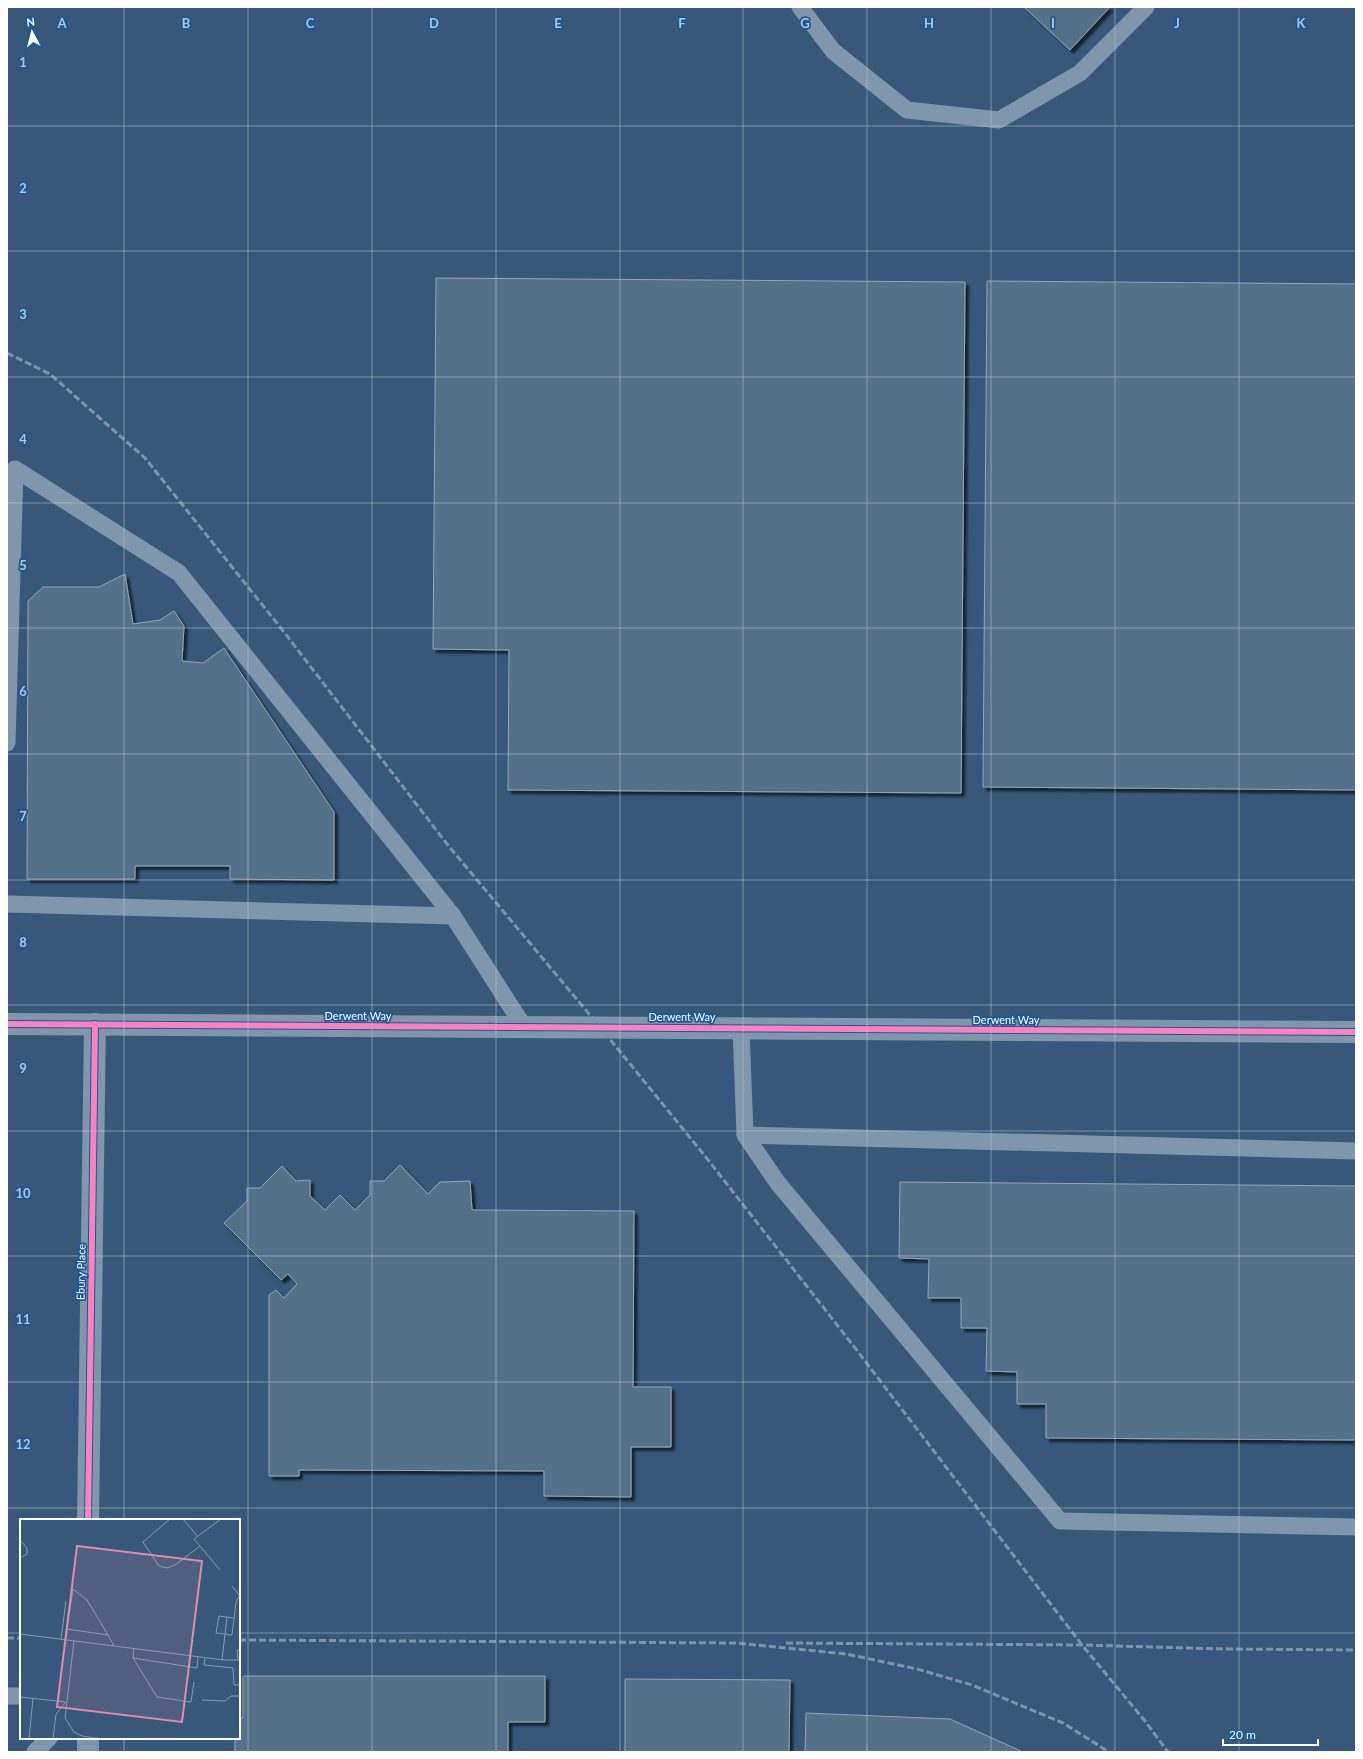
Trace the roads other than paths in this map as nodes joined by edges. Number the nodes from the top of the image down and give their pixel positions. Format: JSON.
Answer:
{"nodes":[{"id":1,"x":800,"y":7,"type":"edge"},
{"id":2,"x":1146,"y":7,"type":"edge"},
{"id":3,"x":7,"y":743,"type":"edge"},
{"id":4,"x":7,"y":904,"type":"edge"},
{"id":5,"x":453,"y":916,"type":"junction"},
{"id":6,"x":7,"y":1024,"type":"edge"},
{"id":7,"x":95,"y":1024,"type":"junction"},
{"id":8,"x":524,"y":1027,"type":"junction"},
{"id":9,"x":741,"y":1028,"type":"junction"},
{"id":10,"x":1356,"y":1032,"type":"edge"},
{"id":11,"x":745,"y":1135,"type":"junction"},
{"id":12,"x":1356,"y":1151,"type":"edge"},
{"id":13,"x":88,"y":1519,"type":"edge"},
{"id":14,"x":1356,"y":1527,"type":"edge"},
{"id":15,"x":7,"y":1696,"type":"edge"},
{"id":16,"x":20,"y":1696,"type":"edge"},
{"id":17,"x":47,"y":1739,"type":"edge"},
{"id":18,"x":88,"y":1739,"type":"edge"},
{"id":19,"x":35,"y":1752,"type":"edge"},
{"id":20,"x":88,"y":1752,"type":"edge"}],
"edges":[{"from":1,"to":2,"type":"lane"},
{"from":3,"to":5,"type":"lane"},
{"from":4,"to":5,"type":"lane"},
{"from":5,"to":8,"type":"lane"},
{"from":6,"to":7,"type":"street","name":"Derwent Way"},
{"from":7,"to":8,"type":"street","name":"Derwent Way"},
{"from":7,"to":13,"type":"street","name":"Ebury Place"},
{"from":8,"to":9,"type":"street","name":"Derwent Way"},
{"from":9,"to":10,"type":"street","name":"Derwent Way"},
{"from":9,"to":11,"type":"lane"},
{"from":11,"to":12,"type":"lane"},
{"from":11,"to":14,"type":"lane"},
{"from":15,"to":16,"type":"lane"},
{"from":17,"to":19,"type":"lane"},
{"from":18,"to":20,"type":"street"}]}
